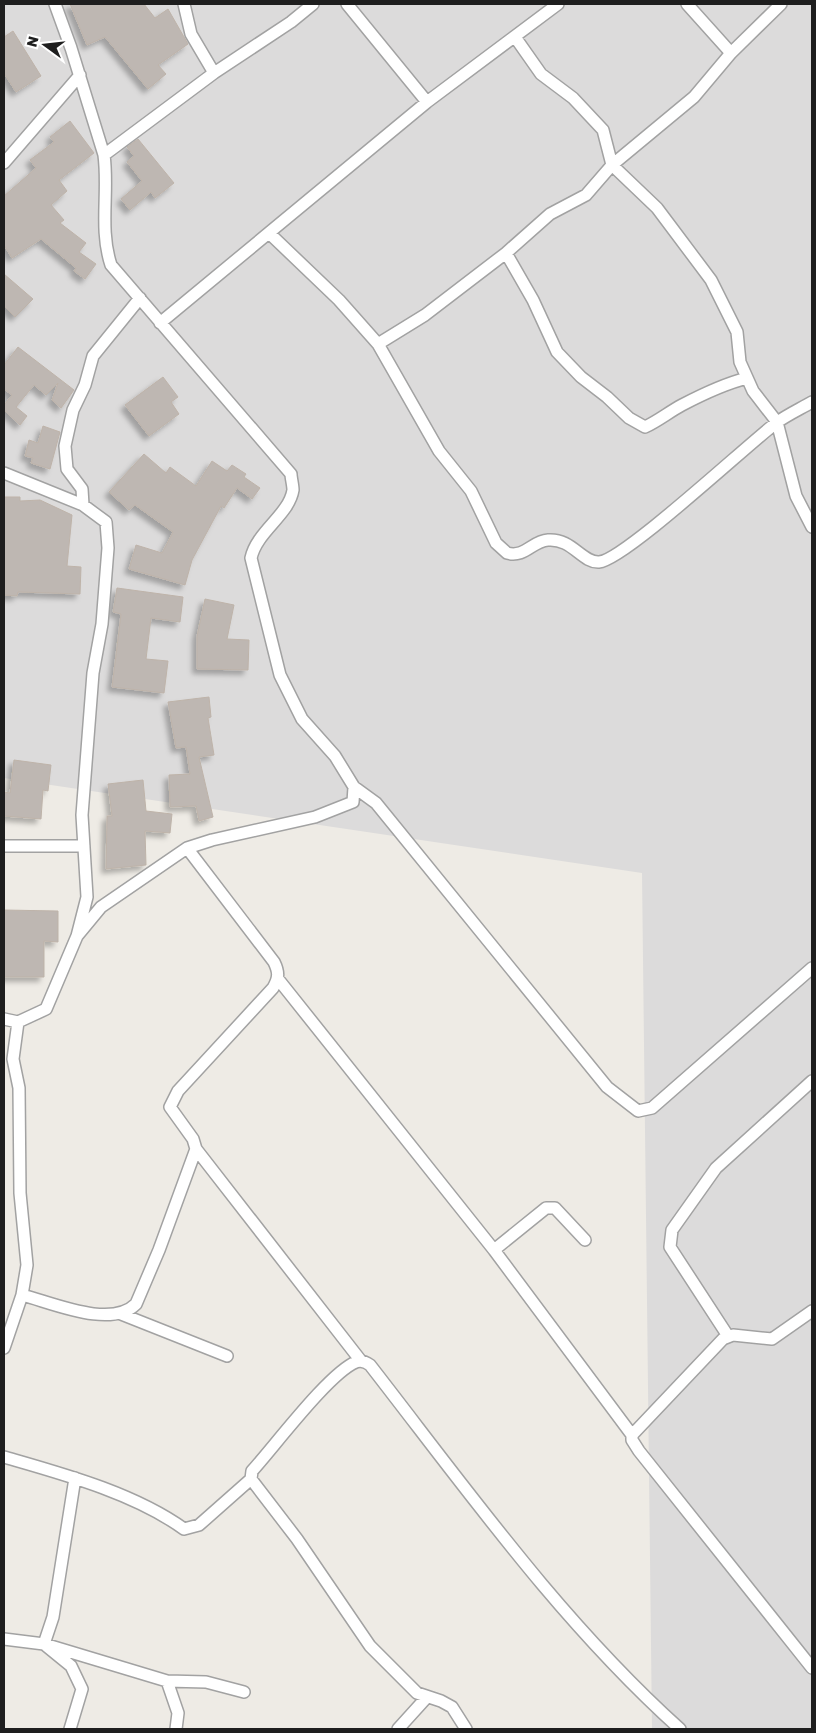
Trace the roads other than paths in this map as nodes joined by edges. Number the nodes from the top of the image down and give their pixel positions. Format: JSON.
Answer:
{"nodes":[{"id":1,"x":55,"y":4,"type":"edge"},
{"id":2,"x":184,"y":4,"type":"edge"},
{"id":3,"x":313,"y":4,"type":"edge"},
{"id":4,"x":347,"y":4,"type":"edge"},
{"id":5,"x":558,"y":4,"type":"edge"},
{"id":6,"x":687,"y":4,"type":"edge"},
{"id":7,"x":781,"y":4,"type":"edge"},
{"id":8,"x":516,"y":37,"type":"junction"},
{"id":9,"x":730,"y":53,"type":"junction"},
{"id":10,"x":214,"y":73,"type":"junction"},
{"id":11,"x":80,"y":75,"type":"junction"},
{"id":12,"x":427,"y":102,"type":"junction"},
{"id":13,"x":104,"y":155,"type":"junction"},
{"id":14,"x":4,"y":163,"type":"edge"},
{"id":15,"x":612,"y":165,"type":"junction"},
{"id":16,"x":269,"y":233,"type":"junction"},
{"id":17,"x":506,"y":253,"type":"junction"},
{"id":18,"x":140,"y":298,"type":"junction"},
{"id":19,"x":160,"y":323,"type":"junction"},
{"id":20,"x":378,"y":344,"type":"junction"},
{"id":21,"x":747,"y":378,"type":"junction"},
{"id":22,"x":812,"y":402,"type":"edge"},
{"id":23,"x":777,"y":422,"type":"junction"},
{"id":24,"x":4,"y":473,"type":"edge"},
{"id":25,"x":83,"y":505,"type":"junction"},
{"id":26,"x":812,"y":527,"type":"edge"},
{"id":27,"x":354,"y":787,"type":"junction"},
{"id":28,"x":4,"y":846,"type":"edge"},
{"id":29,"x":84,"y":846,"type":"junction"},
{"id":30,"x":187,"y":848,"type":"junction"},
{"id":31,"x":77,"y":936,"type":"junction"},
{"id":32,"x":812,"y":968,"type":"edge"},
{"id":33,"x":278,"y":979,"type":"junction"},
{"id":34,"x":4,"y":1019,"type":"edge"},
{"id":35,"x":18,"y":1022,"type":"junction"},
{"id":36,"x":812,"y":1081,"type":"edge"},
{"id":37,"x":196,"y":1149,"type":"junction"},
{"id":38,"x":585,"y":1240,"type":"dead end"},
{"id":39,"x":494,"y":1250,"type":"junction"},
{"id":40,"x":22,"y":1295,"type":"junction"},
{"id":41,"x":812,"y":1311,"type":"edge"},
{"id":42,"x":121,"y":1314,"type":"junction"},
{"id":43,"x":728,"y":1336,"type":"junction"},
{"id":44,"x":4,"y":1348,"type":"edge"},
{"id":45,"x":227,"y":1356,"type":"dead end"},
{"id":46,"x":361,"y":1361,"type":"junction"},
{"id":47,"x":632,"y":1435,"type":"junction"},
{"id":48,"x":4,"y":1457,"type":"edge"},
{"id":49,"x":76,"y":1478,"type":"junction"},
{"id":50,"x":251,"y":1479,"type":"junction"},
{"id":51,"x":4,"y":1639,"type":"edge"},
{"id":52,"x":44,"y":1644,"type":"junction"},
{"id":53,"x":812,"y":1668,"type":"edge"},
{"id":54,"x":167,"y":1681,"type":"junction"},
{"id":55,"x":244,"y":1692,"type":"dead end"},
{"id":56,"x":426,"y":1697,"type":"junction"},
{"id":57,"x":70,"y":1729,"type":"edge"},
{"id":58,"x":176,"y":1729,"type":"edge"},
{"id":59,"x":398,"y":1729,"type":"edge"},
{"id":60,"x":466,"y":1729,"type":"edge"},
{"id":61,"x":680,"y":1729,"type":"edge"}],
"edges":[{"from":1,"to":11,"type":"street"},
{"from":2,"to":10,"type":"street"},
{"from":3,"to":10,"type":"street"},
{"from":4,"to":12,"type":"street"},
{"from":5,"to":8,"type":"street"},
{"from":6,"to":9,"type":"street"},
{"from":7,"to":9,"type":"street"},
{"from":8,"to":12,"type":"street"},
{"from":8,"to":15,"type":"street"},
{"from":9,"to":15,"type":"street"},
{"from":10,"to":13,"type":"street"},
{"from":11,"to":13,"type":"street"},
{"from":11,"to":14,"type":"street"},
{"from":12,"to":16,"type":"street"},
{"from":13,"to":18,"type":"street"},
{"from":15,"to":17,"type":"street"},
{"from":15,"to":21,"type":"street"},
{"from":16,"to":19,"type":"street"},
{"from":16,"to":20,"type":"street"},
{"from":17,"to":20,"type":"street"},
{"from":17,"to":21,"type":"street"},
{"from":18,"to":19,"type":"street"},
{"from":18,"to":25,"type":"street"},
{"from":19,"to":27,"type":"street"},
{"from":20,"to":23,"type":"street"},
{"from":21,"to":23,"type":"street"},
{"from":22,"to":23,"type":"street"},
{"from":23,"to":26,"type":"street"},
{"from":24,"to":25,"type":"street"},
{"from":25,"to":29,"type":"street"},
{"from":27,"to":30,"type":"street"},
{"from":27,"to":32,"type":"street"},
{"from":28,"to":29,"type":"street"},
{"from":29,"to":31,"type":"street"},
{"from":30,"to":31,"type":"street"},
{"from":30,"to":33,"type":"street"},
{"from":31,"to":35,"type":"street"},
{"from":33,"to":37,"type":"street"},
{"from":33,"to":39,"type":"street"},
{"from":34,"to":35,"type":"street"},
{"from":35,"to":40,"type":"street"},
{"from":36,"to":43,"type":"street"},
{"from":37,"to":42,"type":"street"},
{"from":37,"to":46,"type":"street"},
{"from":38,"to":39,"type":"street"},
{"from":39,"to":47,"type":"street"},
{"from":40,"to":42,"type":"street"},
{"from":40,"to":44,"type":"street"},
{"from":41,"to":43,"type":"street"},
{"from":42,"to":45,"type":"street"},
{"from":43,"to":47,"type":"street"},
{"from":46,"to":50,"type":"street"},
{"from":46,"to":61,"type":"street"},
{"from":47,"to":53,"type":"street"},
{"from":48,"to":49,"type":"street"},
{"from":49,"to":50,"type":"street"},
{"from":49,"to":52,"type":"street"},
{"from":50,"to":56,"type":"street"},
{"from":51,"to":52,"type":"street"},
{"from":52,"to":54,"type":"street"},
{"from":52,"to":57,"type":"street"},
{"from":54,"to":55,"type":"street"},
{"from":54,"to":58,"type":"street"},
{"from":56,"to":59,"type":"street"},
{"from":56,"to":60,"type":"street"}]}
